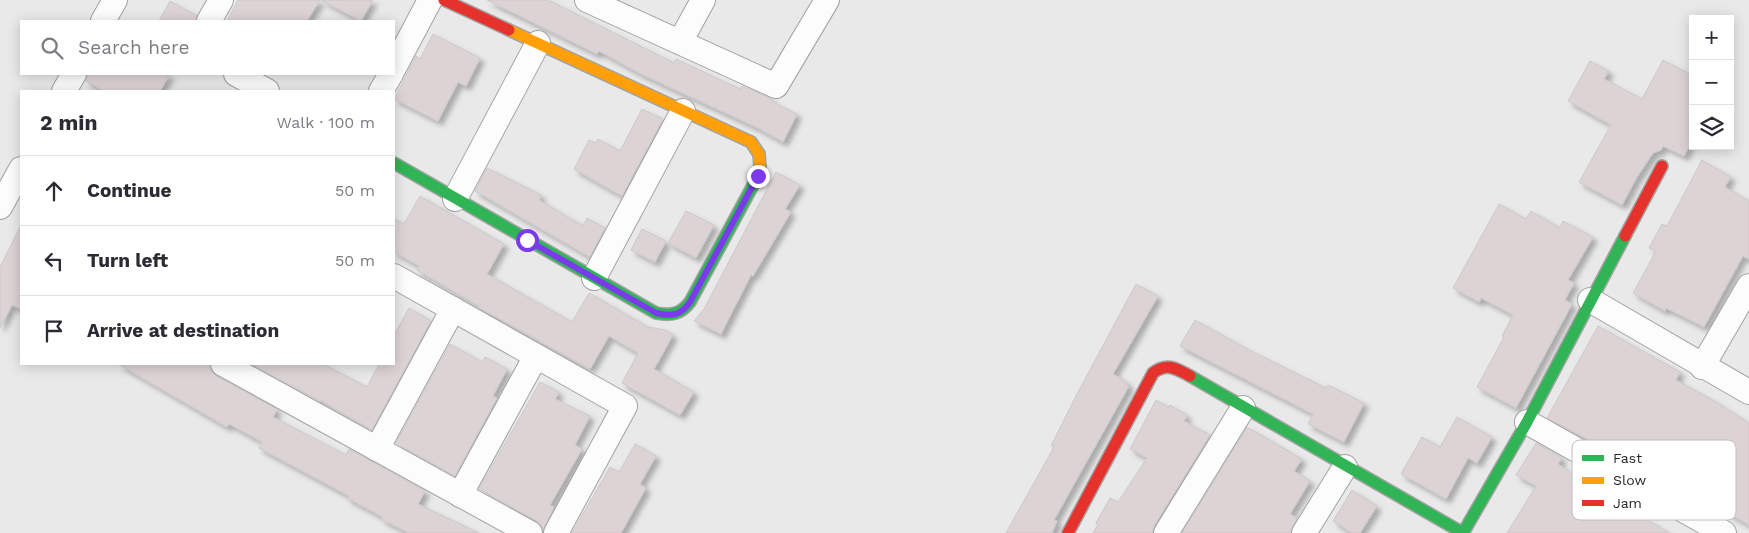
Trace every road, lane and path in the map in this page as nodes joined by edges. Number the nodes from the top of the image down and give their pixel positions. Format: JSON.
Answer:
{"nodes":[{"id":1,"x":115,"y":0,"type":"edge"},
{"id":2,"x":221,"y":0,"type":"edge"},
{"id":3,"x":430,"y":0,"type":"edge"},
{"id":4,"x":444,"y":0,"type":"edge"},
{"id":5,"x":587,"y":0,"type":"edge"},
{"id":6,"x":703,"y":0,"type":"edge"},
{"id":7,"x":826,"y":0,"type":"edge"},
{"id":8,"x":104,"y":20,"type":"edge"},
{"id":9,"x":210,"y":20,"type":"edge"},
{"id":10,"x":680,"y":42,"type":"junction"},
{"id":11,"x":538,"y":43,"type":"junction"},
{"id":12,"x":395,"y":66,"type":"edge"},
{"id":13,"x":238,"y":75,"type":"edge"},
{"id":14,"x":389,"y":75,"type":"edge"},
{"id":15,"x":265,"y":90,"type":"edge"},
{"id":16,"x":382,"y":90,"type":"edge"},
{"id":17,"x":683,"y":111,"type":"junction"},
{"id":18,"x":395,"y":165,"type":"edge"},
{"id":19,"x":1662,"y":166,"type":"dead end"},
{"id":20,"x":20,"y":171,"type":"edge"},
{"id":21,"x":456,"y":199,"type":"junction"},
{"id":22,"x":0,"y":207,"type":"edge"},
{"id":23,"x":395,"y":277,"type":"edge"},
{"id":24,"x":594,"y":278,"type":"junction"},
{"id":25,"x":1749,"y":286,"type":"edge"},
{"id":26,"x":1590,"y":300,"type":"junction"},
{"id":27,"x":453,"y":309,"type":"junction"},
{"id":28,"x":536,"y":356,"type":"junction"},
{"id":29,"x":228,"y":365,"type":"edge"},
{"id":30,"x":1702,"y":367,"type":"junction"},
{"id":31,"x":252,"y":371,"type":"edge"},
{"id":32,"x":1749,"y":392,"type":"edge"},
{"id":33,"x":1243,"y":408,"type":"junction"},
{"id":34,"x":1527,"y":422,"type":"junction"},
{"id":35,"x":1572,"y":447,"type":"edge"},
{"id":36,"x":377,"y":449,"type":"junction"},
{"id":37,"x":1344,"y":467,"type":"junction"},
{"id":38,"x":460,"y":494,"type":"junction"},
{"id":39,"x":1701,"y":520,"type":"edge"},
{"id":40,"x":530,"y":533,"type":"edge"},
{"id":41,"x":556,"y":533,"type":"edge"},
{"id":42,"x":1068,"y":533,"type":"edge"},
{"id":43,"x":1166,"y":533,"type":"edge"},
{"id":44,"x":1304,"y":533,"type":"edge"},
{"id":45,"x":1463,"y":533,"type":"edge"},
{"id":46,"x":1724,"y":533,"type":"edge"}],
"edges":[{"from":1,"to":8,"type":"street"},
{"from":2,"to":9,"type":"street"},
{"from":3,"to":12,"type":"street"},
{"from":4,"to":11,"type":"street"},
{"from":5,"to":10,"type":"street"},
{"from":6,"to":10,"type":"street"},
{"from":7,"to":10,"type":"street"},
{"from":11,"to":17,"type":"street"},
{"from":11,"to":21,"type":"street"},
{"from":13,"to":15,"type":"street"},
{"from":14,"to":16,"type":"street"},
{"from":17,"to":24,"type":"street"},
{"from":17,"to":24,"type":"street"},
{"from":18,"to":21,"type":"street"},
{"from":19,"to":26,"type":"street"},
{"from":20,"to":22,"type":"street"},
{"from":21,"to":24,"type":"street"},
{"from":23,"to":27,"type":"street"},
{"from":25,"to":30,"type":"street"},
{"from":26,"to":30,"type":"street"},
{"from":26,"to":34,"type":"street"},
{"from":27,"to":28,"type":"street"},
{"from":27,"to":36,"type":"street"},
{"from":28,"to":38,"type":"street"},
{"from":28,"to":41,"type":"street"},
{"from":29,"to":31,"type":"street"},
{"from":30,"to":32,"type":"street"},
{"from":31,"to":36,"type":"street"},
{"from":33,"to":37,"type":"street"},
{"from":33,"to":42,"type":"street"},
{"from":33,"to":43,"type":"street"},
{"from":34,"to":35,"type":"street"},
{"from":34,"to":45,"type":"street"},
{"from":36,"to":38,"type":"street"},
{"from":37,"to":44,"type":"street"},
{"from":37,"to":45,"type":"street"},
{"from":38,"to":40,"type":"street"},
{"from":39,"to":46,"type":"street"}]}
